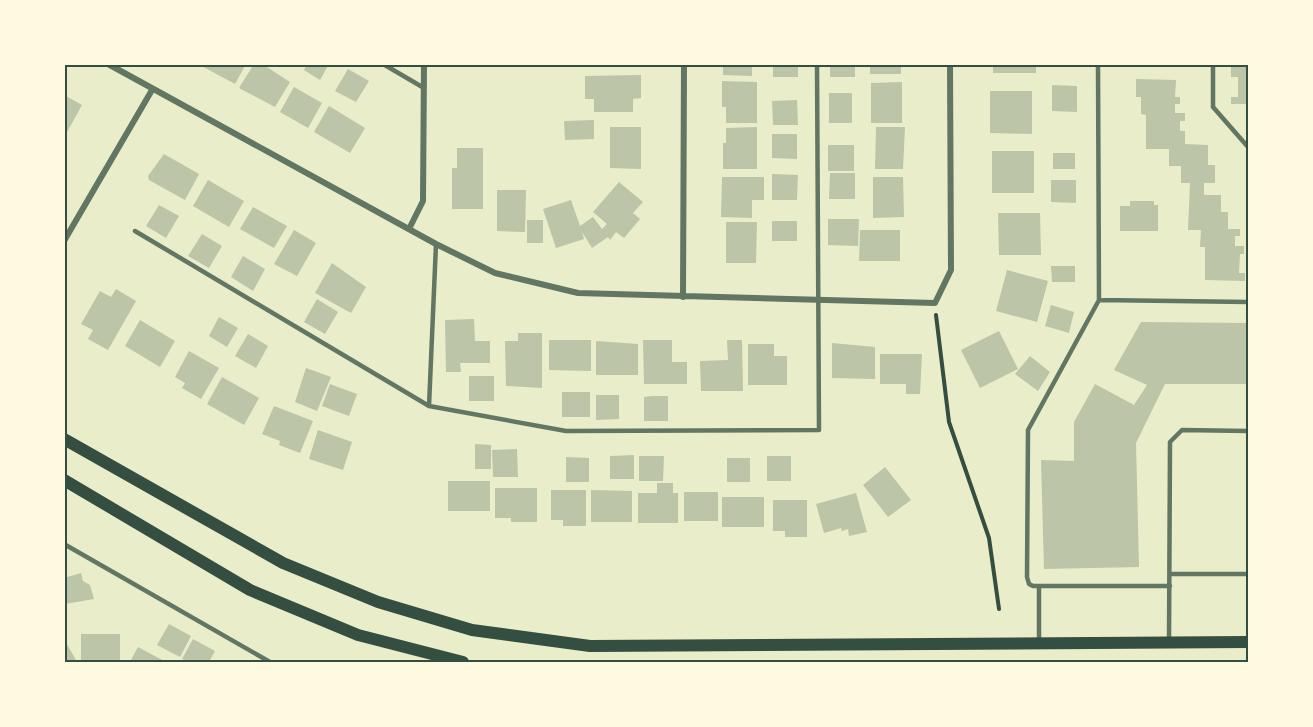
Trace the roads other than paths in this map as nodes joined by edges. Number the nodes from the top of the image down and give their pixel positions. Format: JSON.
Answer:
{"nodes":[{"id":1,"x":108,"y":64,"type":"edge"},
{"id":2,"x":383,"y":64,"type":"edge"},
{"id":3,"x":424,"y":64,"type":"edge"},
{"id":4,"x":684,"y":64,"type":"edge"},
{"id":5,"x":817,"y":64,"type":"edge"},
{"id":6,"x":950,"y":64,"type":"edge"},
{"id":7,"x":1098,"y":64,"type":"edge"},
{"id":8,"x":1213,"y":64,"type":"edge"},
{"id":9,"x":424,"y":88,"type":"junction"},
{"id":10,"x":152,"y":90,"type":"junction"},
{"id":11,"x":1248,"y":147,"type":"edge"},
{"id":12,"x":409,"y":229,"type":"junction"},
{"id":13,"x":135,"y":231,"type":"dead end"},
{"id":14,"x":64,"y":241,"type":"edge"},
{"id":15,"x":436,"y":244,"type":"junction"},
{"id":16,"x":683,"y":297,"type":"junction"},
{"id":17,"x":820,"y":300,"type":"junction"},
{"id":18,"x":1099,"y":300,"type":"junction"},
{"id":19,"x":1248,"y":302,"type":"edge"},
{"id":20,"x":429,"y":406,"type":"junction"},
{"id":21,"x":1248,"y":430,"type":"edge"},
{"id":22,"x":65,"y":438,"type":"edge"},
{"id":23,"x":64,"y":480,"type":"edge"},
{"id":24,"x":64,"y":544,"type":"edge"},
{"id":25,"x":1170,"y":574,"type":"junction"},
{"id":26,"x":1248,"y":574,"type":"edge"},
{"id":27,"x":1039,"y":586,"type":"junction"},
{"id":28,"x":1170,"y":586,"type":"junction"},
{"id":29,"x":1248,"y":642,"type":"edge"},
{"id":30,"x":1169,"y":643,"type":"junction"},
{"id":31,"x":1039,"y":644,"type":"junction"},
{"id":32,"x":270,"y":663,"type":"edge"},
{"id":33,"x":463,"y":663,"type":"edge"}],
"edges":[{"from":1,"to":10,"type":"street"},
{"from":2,"to":9,"type":"lane"},
{"from":3,"to":9,"type":"street"},
{"from":4,"to":16,"type":"street"},
{"from":5,"to":17,"type":"lane"},
{"from":6,"to":17,"type":"street"},
{"from":7,"to":18,"type":"lane"},
{"from":8,"to":11,"type":"lane"},
{"from":9,"to":12,"type":"street"},
{"from":10,"to":12,"type":"street"},
{"from":10,"to":14,"type":"street"},
{"from":12,"to":15,"type":"street"},
{"from":13,"to":20,"type":"lane"},
{"from":15,"to":16,"type":"street"},
{"from":15,"to":20,"type":"lane"},
{"from":16,"to":17,"type":"street"},
{"from":17,"to":20,"type":"lane"},
{"from":18,"to":19,"type":"lane"},
{"from":18,"to":27,"type":"lane"},
{"from":21,"to":25,"type":"lane"},
{"from":22,"to":31,"type":"main road"},
{"from":23,"to":33,"type":"main road"},
{"from":24,"to":32,"type":"lane"},
{"from":25,"to":26,"type":"lane"},
{"from":25,"to":28,"type":"lane"},
{"from":27,"to":28,"type":"lane"},
{"from":27,"to":31,"type":"lane"},
{"from":28,"to":30,"type":"lane"},
{"from":29,"to":30,"type":"main road"},
{"from":30,"to":31,"type":"main road"}]}
